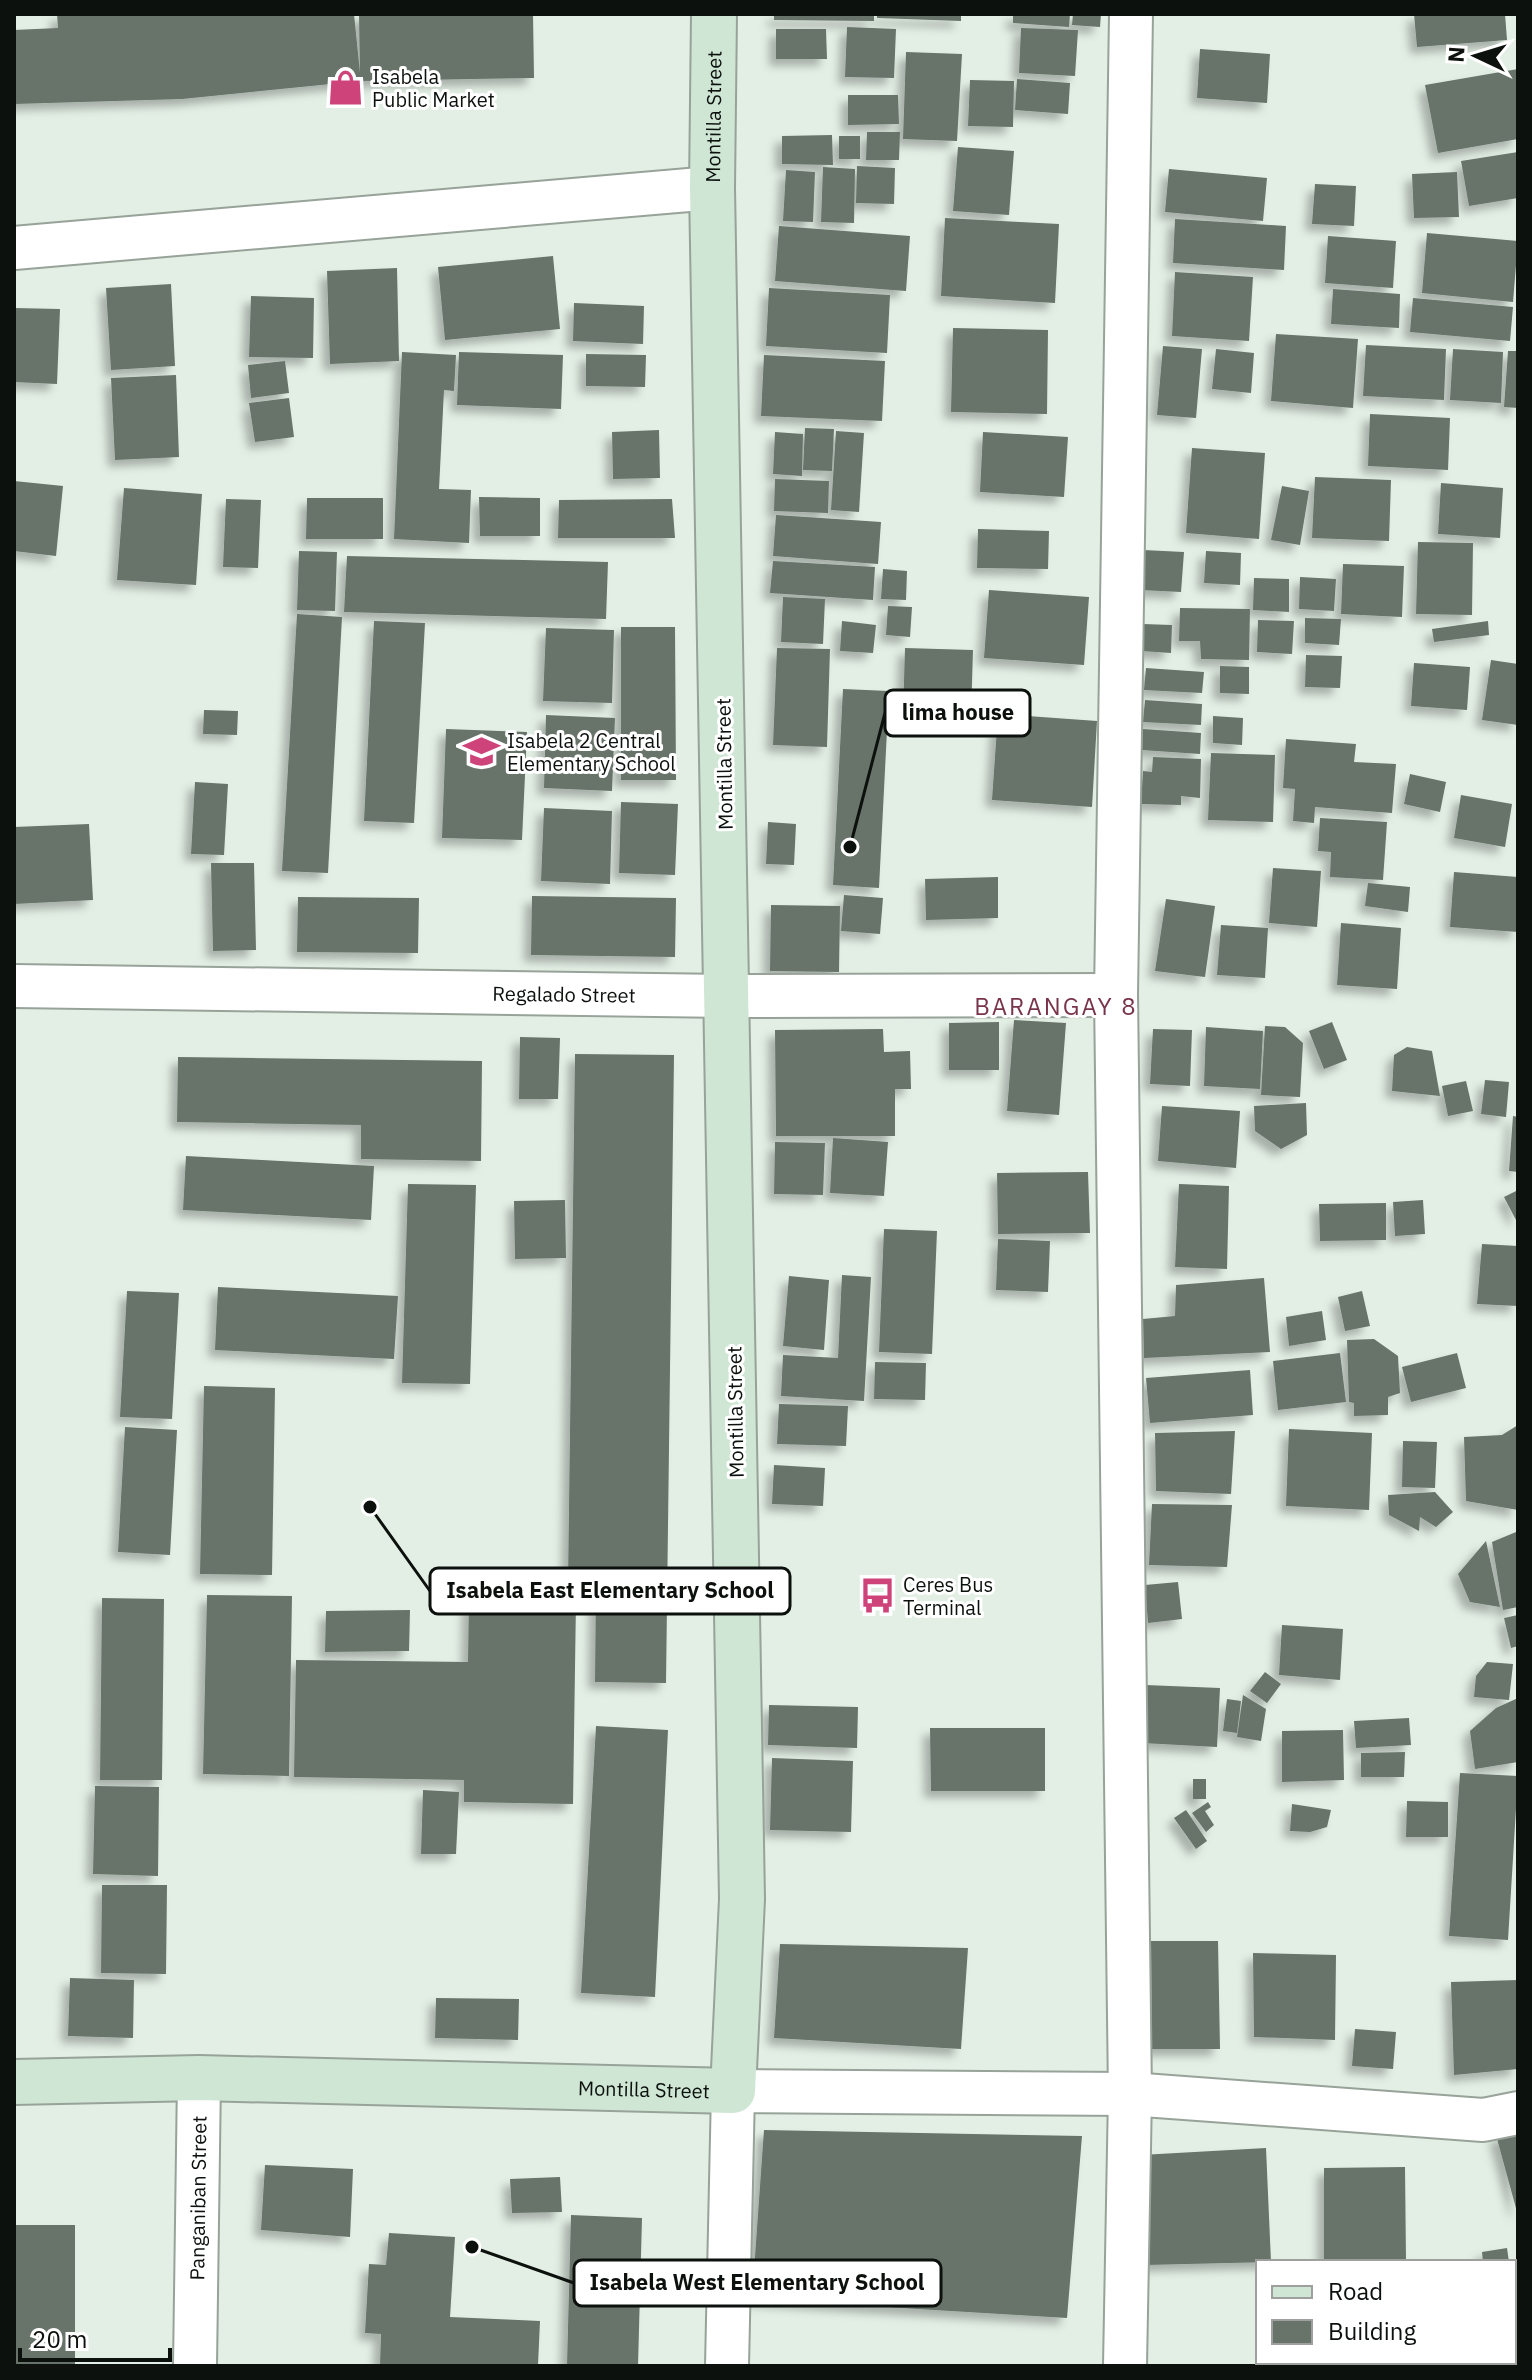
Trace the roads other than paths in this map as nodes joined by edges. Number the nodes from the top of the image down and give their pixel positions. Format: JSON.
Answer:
{"nodes":[{"id":1,"x":714,"y":14,"type":"edge"},
{"id":2,"x":1131,"y":14,"type":"edge"},
{"id":3,"x":712,"y":188,"type":"junction"},
{"id":4,"x":14,"y":248,"type":"edge"},
{"id":5,"x":14,"y":986,"type":"edge"},
{"id":6,"x":1116,"y":995,"type":"junction"},
{"id":7,"x":728,"y":996,"type":"junction"},
{"id":8,"x":199,"y":2078,"type":"junction"},
{"id":9,"x":14,"y":2082,"type":"edge"},
{"id":10,"x":733,"y":2091,"type":"junction"},
{"id":11,"x":1130,"y":2094,"type":"junction"},
{"id":12,"x":1518,"y":2113,"type":"edge"},
{"id":13,"x":195,"y":2366,"type":"edge"},
{"id":14,"x":727,"y":2366,"type":"edge"},
{"id":15,"x":1125,"y":2366,"type":"edge"}],
"edges":[{"from":1,"to":3,"type":"main road","name":"Montilla Street"},
{"from":2,"to":6,"type":"street"},
{"from":3,"to":4,"type":"street"},
{"from":3,"to":7,"type":"main road","name":"Montilla Street"},
{"from":5,"to":7,"type":"street","name":"Regalado Street"},
{"from":6,"to":7,"type":"street","name":"Regalado Street"},
{"from":6,"to":11,"type":"street"},
{"from":7,"to":10,"type":"main road","name":"Montilla Street"},
{"from":8,"to":9,"type":"main road","name":"Montilla Street"},
{"from":8,"to":10,"type":"main road","name":"Montilla Street"},
{"from":8,"to":13,"type":"street","name":"Panganiban Street"},
{"from":10,"to":11,"type":"street"},
{"from":10,"to":14,"type":"street"},
{"from":11,"to":12,"type":"street"},
{"from":11,"to":15,"type":"street"}]}
